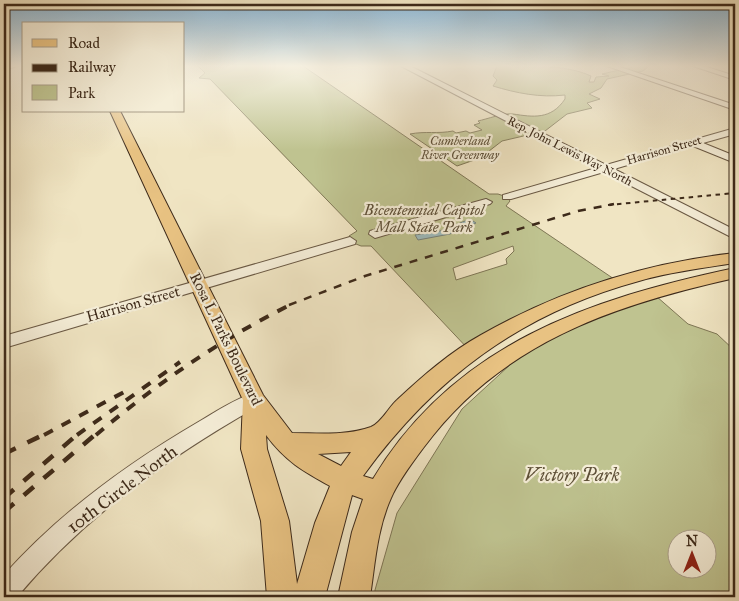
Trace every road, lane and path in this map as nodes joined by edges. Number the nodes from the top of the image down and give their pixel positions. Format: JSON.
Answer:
{"nodes":[{"id":1,"x":458,"y":94,"type":"edge"},
{"id":2,"x":693,"y":94,"type":"edge"},
{"id":3,"x":735,"y":108,"type":"edge"},
{"id":4,"x":115,"y":112,"type":"edge"},
{"id":5,"x":735,"y":131,"type":"edge"},
{"id":6,"x":692,"y":142,"type":"junction"},
{"id":7,"x":735,"y":160,"type":"edge"},
{"id":8,"x":602,"y":168,"type":"junction"},
{"id":9,"x":507,"y":197,"type":"dead end"},
{"id":10,"x":486,"y":202,"type":"dead end"},
{"id":11,"x":375,"y":234,"type":"dead end"},
{"id":12,"x":735,"y":235,"type":"edge"},
{"id":13,"x":350,"y":241,"type":"dead end"},
{"id":14,"x":735,"y":258,"type":"edge"},
{"id":15,"x":735,"y":272,"type":"edge"},
{"id":16,"x":199,"y":285,"type":"junction"},
{"id":17,"x":4,"y":342,"type":"edge"},
{"id":18,"x":254,"y":400,"type":"junction"},
{"id":19,"x":379,"y":435,"type":"junction"},
{"id":20,"x":286,"y":443,"type":"junction"},
{"id":21,"x":346,"y":481,"type":"junction"},
{"id":22,"x":379,"y":493,"type":"junction"},
{"id":23,"x":4,"y":594,"type":"edge"},
{"id":24,"x":282,"y":597,"type":"edge"},
{"id":25,"x":309,"y":597,"type":"edge"},
{"id":26,"x":354,"y":597,"type":"edge"}],
"edges":[{"from":1,"to":8,"type":"street","name":"Rep. John Lewis Way North"},
{"from":2,"to":3,"type":"street"},
{"from":4,"to":16,"type":"main road","name":"Rosa L Parks Boulevard"},
{"from":5,"to":6,"type":"street","name":"Harrison Street"},
{"from":6,"to":7,"type":"street"},
{"from":6,"to":8,"type":"street","name":"Harrison Street"},
{"from":8,"to":9,"type":"street","name":"Harrison Street"},
{"from":8,"to":12,"type":"street","name":"Rep. John Lewis Way North"},
{"from":10,"to":11,"type":"street"},
{"from":13,"to":16,"type":"street","name":"Harrison Street"},
{"from":14,"to":19,"type":"main road"},
{"from":15,"to":22,"type":"main road"},
{"from":16,"to":17,"type":"street","name":"Harrison Street"},
{"from":16,"to":18,"type":"main road","name":"Rosa L Parks Boulevard"},
{"from":18,"to":20,"type":"main road","name":"Rosa L Parks Boulevard"},
{"from":18,"to":23,"type":"street","name":"10th Circle North"},
{"from":18,"to":24,"type":"main road"},
{"from":19,"to":20,"type":"main road"},
{"from":19,"to":21,"type":"main road"},
{"from":20,"to":21,"type":"main road","name":"Rosa L Parks Boulevard"},
{"from":21,"to":22,"type":"main road","name":"Rosa L Parks Boulevard"},
{"from":21,"to":25,"type":"main road"},
{"from":22,"to":26,"type":"main road"}]}
